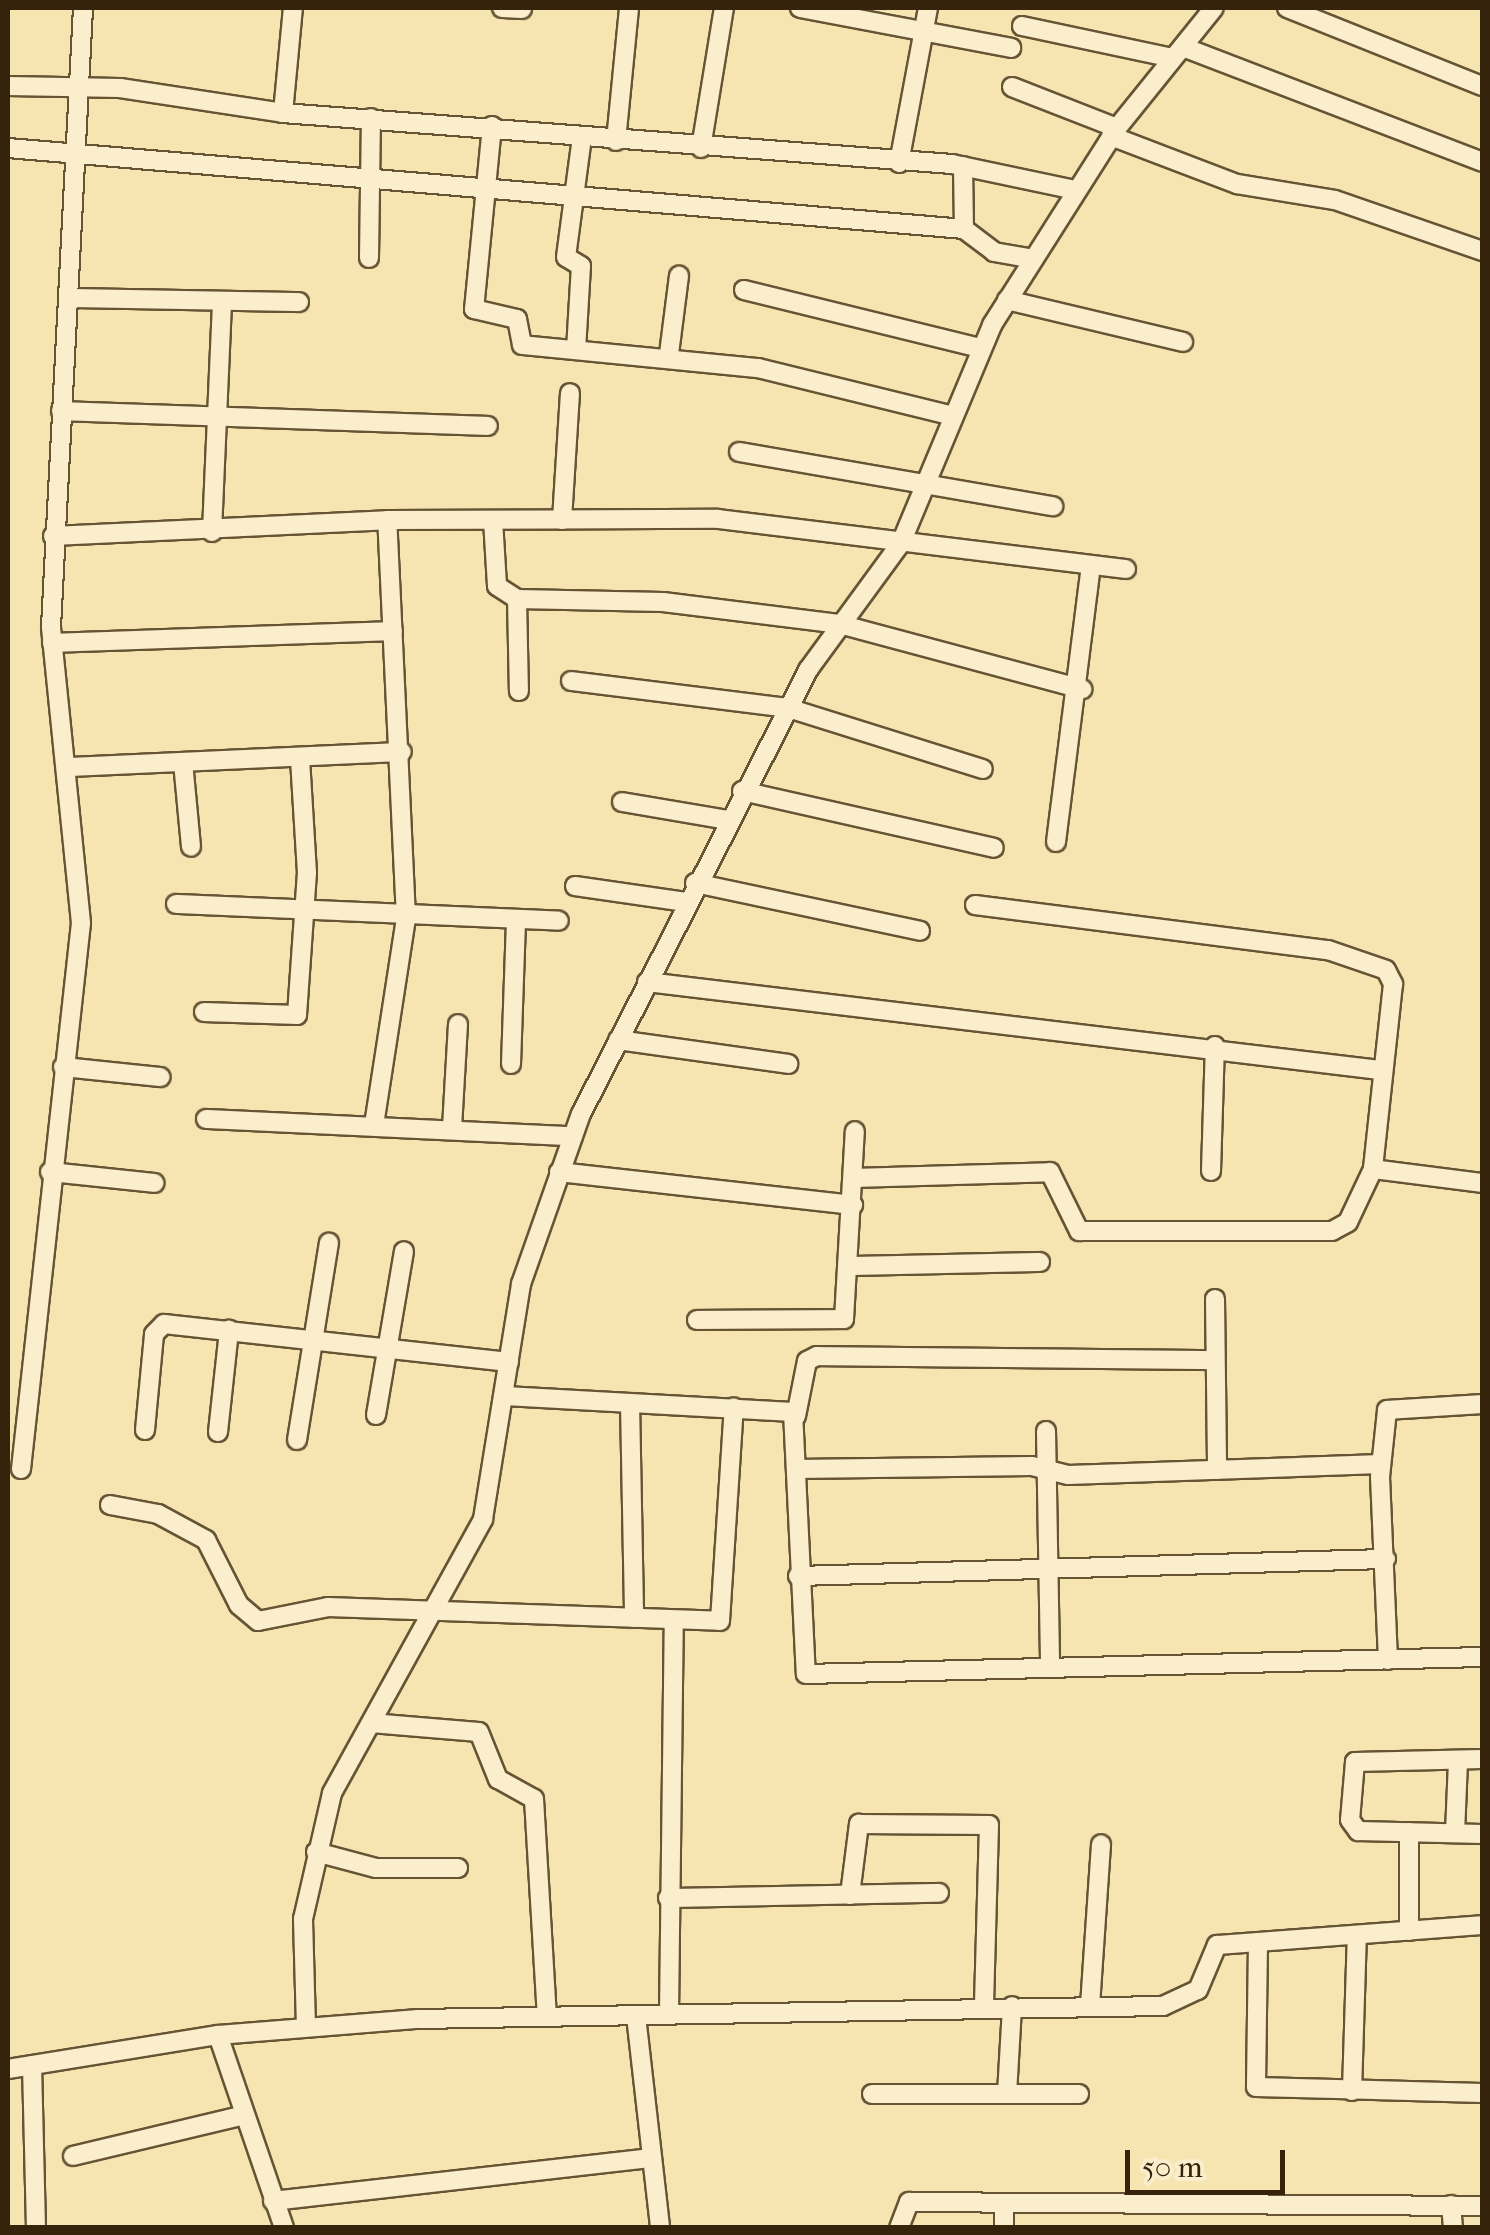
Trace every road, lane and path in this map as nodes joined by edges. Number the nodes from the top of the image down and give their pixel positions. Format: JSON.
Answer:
{"nodes":[{"id":1,"x":83,"y":8,"type":"edge"},
{"id":2,"x":293,"y":8,"type":"edge"},
{"id":3,"x":502,"y":8,"type":"edge"},
{"id":4,"x":629,"y":8,"type":"edge"},
{"id":5,"x":724,"y":8,"type":"edge"},
{"id":6,"x":800,"y":8,"type":"edge"},
{"id":7,"x":928,"y":8,"type":"edge"},
{"id":8,"x":1214,"y":8,"type":"edge"},
{"id":9,"x":1287,"y":8,"type":"edge"},
{"id":10,"x":522,"y":9,"type":"edge"},
{"id":11,"x":1022,"y":26,"type":"dead end"},
{"id":12,"x":922,"y":31,"type":"junction"},
{"id":13,"x":1011,"y":48,"type":"dead end"},
{"id":14,"x":1178,"y":53,"type":"junction"},
{"id":15,"x":8,"y":86,"type":"edge"},
{"id":16,"x":1482,"y":86,"type":"edge"},
{"id":17,"x":1012,"y":87,"type":"dead end"},
{"id":18,"x":82,"y":88,"type":"junction"},
{"id":19,"x":284,"y":114,"type":"junction"},
{"id":20,"x":371,"y":118,"type":"junction"},
{"id":21,"x":492,"y":126,"type":"junction"},
{"id":22,"x":1114,"y":132,"type":"junction"},
{"id":23,"x":582,"y":137,"type":"junction"},
{"id":24,"x":616,"y":141,"type":"junction"},
{"id":25,"x":8,"y":148,"type":"edge"},
{"id":26,"x":701,"y":148,"type":"junction"},
{"id":27,"x":79,"y":154,"type":"junction"},
{"id":28,"x":899,"y":162,"type":"junction"},
{"id":29,"x":1482,"y":162,"type":"edge"},
{"id":30,"x":963,"y":166,"type":"junction"},
{"id":31,"x":368,"y":177,"type":"junction"},
{"id":32,"x":484,"y":186,"type":"junction"},
{"id":33,"x":1075,"y":190,"type":"junction"},
{"id":34,"x":574,"y":193,"type":"junction"},
{"id":35,"x":964,"y":229,"type":"junction"},
{"id":36,"x":1482,"y":251,"type":"edge"},
{"id":37,"x":369,"y":258,"type":"dead end"},
{"id":38,"x":1033,"y":259,"type":"junction"},
{"id":39,"x":680,"y":276,"type":"dead end"},
{"id":40,"x":744,"y":290,"type":"dead end"},
{"id":41,"x":68,"y":298,"type":"junction"},
{"id":42,"x":222,"y":300,"type":"junction"},
{"id":43,"x":1008,"y":300,"type":"junction"},
{"id":44,"x":299,"y":302,"type":"dead end"},
{"id":45,"x":1183,"y":342,"type":"dead end"},
{"id":46,"x":980,"y":348,"type":"junction"},
{"id":47,"x":576,"y":350,"type":"junction"},
{"id":48,"x":669,"y":354,"type":"junction"},
{"id":49,"x":570,"y":393,"type":"dead end"},
{"id":50,"x":60,"y":411,"type":"junction"},
{"id":51,"x":950,"y":415,"type":"junction"},
{"id":52,"x":213,"y":418,"type":"junction"},
{"id":53,"x":488,"y":426,"type":"dead end"},
{"id":54,"x":739,"y":452,"type":"dead end"},
{"id":55,"x":923,"y":490,"type":"junction"},
{"id":56,"x":1054,"y":506,"type":"dead end"},
{"id":57,"x":386,"y":520,"type":"junction"},
{"id":58,"x":492,"y":520,"type":"junction"},
{"id":59,"x":562,"y":520,"type":"junction"},
{"id":60,"x":212,"y":532,"type":"junction"},
{"id":61,"x":53,"y":536,"type":"junction"},
{"id":62,"x":901,"y":544,"type":"junction"},
{"id":63,"x":1091,"y":565,"type":"junction"},
{"id":64,"x":1126,"y":570,"type":"dead end"},
{"id":65,"x":517,"y":599,"type":"junction"},
{"id":66,"x":840,"y":624,"type":"junction"},
{"id":67,"x":392,"y":631,"type":"junction"},
{"id":68,"x":52,"y":643,"type":"junction"},
{"id":69,"x":570,"y":681,"type":"dead end"},
{"id":70,"x":1082,"y":689,"type":"junction"},
{"id":71,"x":519,"y":692,"type":"dead end"},
{"id":72,"x":788,"y":708,"type":"junction"},
{"id":73,"x":402,"y":752,"type":"junction"},
{"id":74,"x":300,"y":758,"type":"junction"},
{"id":75,"x":183,"y":762,"type":"junction"},
{"id":76,"x":68,"y":767,"type":"junction"},
{"id":77,"x":984,"y":770,"type":"dead end"},
{"id":78,"x":742,"y":790,"type":"junction"},
{"id":79,"x":622,"y":802,"type":"dead end"},
{"id":80,"x":728,"y":820,"type":"junction"},
{"id":81,"x":1056,"y":842,"type":"dead end"},
{"id":82,"x":191,"y":847,"type":"dead end"},
{"id":83,"x":994,"y":848,"type":"dead end"},
{"id":84,"x":695,"y":883,"type":"junction"},
{"id":85,"x":574,"y":886,"type":"dead end"},
{"id":86,"x":686,"y":902,"type":"junction"},
{"id":87,"x":176,"y":904,"type":"dead end"},
{"id":88,"x":975,"y":905,"type":"dead end"},
{"id":89,"x":304,"y":912,"type":"junction"},
{"id":90,"x":406,"y":918,"type":"junction"},
{"id":91,"x":516,"y":920,"type":"junction"},
{"id":92,"x":559,"y":921,"type":"dead end"},
{"id":93,"x":920,"y":930,"type":"dead end"},
{"id":94,"x":646,"y":982,"type":"junction"},
{"id":95,"x":204,"y":1012,"type":"dead end"},
{"id":96,"x":458,"y":1024,"type":"dead end"},
{"id":97,"x":618,"y":1040,"type":"junction"},
{"id":98,"x":1215,"y":1046,"type":"junction"},
{"id":99,"x":511,"y":1064,"type":"dead end"},
{"id":100,"x":788,"y":1064,"type":"dead end"},
{"id":101,"x":63,"y":1067,"type":"junction"},
{"id":102,"x":1380,"y":1070,"type":"junction"},
{"id":103,"x":160,"y":1077,"type":"dead end"},
{"id":104,"x":206,"y":1119,"type":"dead end"},
{"id":105,"x":374,"y":1125,"type":"junction"},
{"id":106,"x":452,"y":1128,"type":"junction"},
{"id":107,"x":855,"y":1131,"type":"dead end"},
{"id":108,"x":573,"y":1136,"type":"junction"},
{"id":109,"x":1373,"y":1169,"type":"junction"},
{"id":110,"x":1211,"y":1170,"type":"dead end"},
{"id":111,"x":50,"y":1172,"type":"junction"},
{"id":112,"x":559,"y":1172,"type":"junction"},
{"id":113,"x":853,"y":1178,"type":"junction"},
{"id":114,"x":154,"y":1183,"type":"dead end"},
{"id":115,"x":1482,"y":1183,"type":"edge"},
{"id":116,"x":852,"y":1205,"type":"junction"},
{"id":117,"x":328,"y":1244,"type":"dead end"},
{"id":118,"x":404,"y":1252,"type":"dead end"},
{"id":119,"x":1040,"y":1262,"type":"dead end"},
{"id":120,"x":850,"y":1266,"type":"junction"},
{"id":121,"x":1214,"y":1298,"type":"dead end"},
{"id":122,"x":697,"y":1320,"type":"dead end"},
{"id":123,"x":229,"y":1330,"type":"junction"},
{"id":124,"x":309,"y":1340,"type":"junction"},
{"id":125,"x":384,"y":1348,"type":"junction"},
{"id":126,"x":1215,"y":1360,"type":"junction"},
{"id":127,"x":508,"y":1362,"type":"junction"},
{"id":128,"x":504,"y":1396,"type":"junction"},
{"id":129,"x":630,"y":1403,"type":"junction"},
{"id":130,"x":1482,"y":1404,"type":"edge"},
{"id":131,"x":734,"y":1408,"type":"junction"},
{"id":132,"x":376,"y":1415,"type":"dead end"},
{"id":133,"x":796,"y":1416,"type":"junction"},
{"id":134,"x":145,"y":1430,"type":"dead end"},
{"id":135,"x":1046,"y":1431,"type":"dead end"},
{"id":136,"x":218,"y":1432,"type":"dead end"},
{"id":137,"x":297,"y":1440,"type":"dead end"},
{"id":138,"x":1381,"y":1464,"type":"junction"},
{"id":139,"x":21,"y":1469,"type":"dead end"},
{"id":140,"x":796,"y":1469,"type":"junction"},
{"id":141,"x":1048,"y":1470,"type":"junction"},
{"id":142,"x":1216,"y":1470,"type":"junction"},
{"id":143,"x":110,"y":1505,"type":"dead end"},
{"id":144,"x":1386,"y":1559,"type":"junction"},
{"id":145,"x":1047,"y":1569,"type":"junction"},
{"id":146,"x":798,"y":1576,"type":"junction"},
{"id":147,"x":441,"y":1609,"type":"junction"},
{"id":148,"x":634,"y":1618,"type":"junction"},
{"id":149,"x":674,"y":1620,"type":"junction"},
{"id":150,"x":1482,"y":1657,"type":"edge"},
{"id":151,"x":1388,"y":1660,"type":"junction"},
{"id":152,"x":1050,"y":1667,"type":"junction"},
{"id":153,"x":371,"y":1723,"type":"junction"},
{"id":154,"x":1482,"y":1759,"type":"edge"},
{"id":155,"x":1458,"y":1760,"type":"junction"},
{"id":156,"x":1408,"y":1832,"type":"junction"},
{"id":157,"x":1455,"y":1833,"type":"junction"},
{"id":158,"x":1482,"y":1834,"type":"edge"},
{"id":159,"x":1101,"y":1844,"type":"dead end"},
{"id":160,"x":316,"y":1852,"type":"junction"},
{"id":161,"x":458,"y":1868,"type":"dead end"},
{"id":162,"x":940,"y":1893,"type":"dead end"},
{"id":163,"x":850,"y":1895,"type":"junction"},
{"id":164,"x":668,"y":1898,"type":"junction"},
{"id":165,"x":1482,"y":1925,"type":"edge"},
{"id":166,"x":1409,"y":1931,"type":"junction"},
{"id":167,"x":1357,"y":1935,"type":"junction"},
{"id":168,"x":1258,"y":1942,"type":"junction"},
{"id":169,"x":984,"y":2006,"type":"junction"},
{"id":170,"x":1012,"y":2006,"type":"junction"},
{"id":171,"x":1090,"y":2006,"type":"junction"},
{"id":172,"x":669,"y":2014,"type":"junction"},
{"id":173,"x":636,"y":2016,"type":"junction"},
{"id":174,"x":548,"y":2017,"type":"junction"},
{"id":175,"x":306,"y":2027,"type":"junction"},
{"id":176,"x":218,"y":2034,"type":"junction"},
{"id":177,"x":32,"y":2065,"type":"junction"},
{"id":178,"x":10,"y":2069,"type":"edge"},
{"id":179,"x":1352,"y":2091,"type":"junction"},
{"id":180,"x":1482,"y":2093,"type":"edge"},
{"id":181,"x":872,"y":2094,"type":"dead end"},
{"id":182,"x":1006,"y":2094,"type":"junction"},
{"id":183,"x":1079,"y":2094,"type":"dead end"},
{"id":184,"x":241,"y":2116,"type":"junction"},
{"id":185,"x":73,"y":2156,"type":"dead end"},
{"id":186,"x":652,"y":2158,"type":"junction"},
{"id":187,"x":273,"y":2201,"type":"junction"},
{"id":188,"x":1004,"y":2203,"type":"junction"},
{"id":189,"x":1452,"y":2205,"type":"junction"},
{"id":190,"x":1482,"y":2206,"type":"edge"},
{"id":191,"x":36,"y":2228,"type":"edge"},
{"id":192,"x":284,"y":2228,"type":"edge"},
{"id":193,"x":660,"y":2228,"type":"edge"},
{"id":194,"x":899,"y":2228,"type":"edge"},
{"id":195,"x":1004,"y":2228,"type":"edge"},
{"id":196,"x":1453,"y":2228,"type":"edge"}],
"edges":[{"from":1,"to":18,"type":"street"},
{"from":2,"to":19,"type":"street"},
{"from":3,"to":10,"type":"street"},
{"from":4,"to":24,"type":"street"},
{"from":5,"to":26,"type":"street"},
{"from":6,"to":12,"type":"street"},
{"from":7,"to":12,"type":"street"},
{"from":8,"to":14,"type":"street"},
{"from":9,"to":16,"type":"street"},
{"from":11,"to":14,"type":"street"},
{"from":12,"to":13,"type":"street"},
{"from":12,"to":28,"type":"street"},
{"from":14,"to":22,"type":"street"},
{"from":14,"to":29,"type":"street"},
{"from":15,"to":18,"type":"street"},
{"from":17,"to":22,"type":"street"},
{"from":18,"to":19,"type":"street"},
{"from":18,"to":27,"type":"street"},
{"from":19,"to":20,"type":"street"},
{"from":20,"to":21,"type":"street"},
{"from":20,"to":31,"type":"street"},
{"from":21,"to":23,"type":"street"},
{"from":21,"to":32,"type":"street"},
{"from":22,"to":33,"type":"street"},
{"from":22,"to":36,"type":"street"},
{"from":23,"to":24,"type":"street"},
{"from":23,"to":34,"type":"street"},
{"from":24,"to":26,"type":"street"},
{"from":25,"to":27,"type":"street"},
{"from":26,"to":28,"type":"street"},
{"from":27,"to":31,"type":"street"},
{"from":27,"to":41,"type":"street"},
{"from":28,"to":30,"type":"street"},
{"from":30,"to":33,"type":"street"},
{"from":30,"to":35,"type":"street"},
{"from":31,"to":32,"type":"street"},
{"from":31,"to":37,"type":"street"},
{"from":32,"to":34,"type":"street"},
{"from":32,"to":47,"type":"street"},
{"from":33,"to":38,"type":"street"},
{"from":34,"to":35,"type":"street"},
{"from":34,"to":47,"type":"street"},
{"from":35,"to":38,"type":"street"},
{"from":38,"to":43,"type":"street"},
{"from":39,"to":48,"type":"street"},
{"from":40,"to":46,"type":"street"},
{"from":41,"to":42,"type":"street"},
{"from":41,"to":50,"type":"street"},
{"from":42,"to":44,"type":"street"},
{"from":42,"to":52,"type":"street"},
{"from":43,"to":45,"type":"street"},
{"from":43,"to":46,"type":"street"},
{"from":46,"to":51,"type":"street"},
{"from":47,"to":48,"type":"street"},
{"from":48,"to":51,"type":"street"},
{"from":49,"to":59,"type":"street"},
{"from":50,"to":52,"type":"street"},
{"from":50,"to":61,"type":"street"},
{"from":51,"to":55,"type":"street"},
{"from":52,"to":53,"type":"street"},
{"from":52,"to":60,"type":"street"},
{"from":54,"to":55,"type":"street"},
{"from":55,"to":56,"type":"street"},
{"from":55,"to":62,"type":"street"},
{"from":57,"to":58,"type":"street"},
{"from":57,"to":60,"type":"street"},
{"from":57,"to":67,"type":"street"},
{"from":58,"to":59,"type":"street"},
{"from":58,"to":65,"type":"street"},
{"from":59,"to":62,"type":"street"},
{"from":60,"to":61,"type":"street"},
{"from":61,"to":68,"type":"street"},
{"from":62,"to":63,"type":"street"},
{"from":62,"to":66,"type":"street"},
{"from":63,"to":64,"type":"street"},
{"from":63,"to":70,"type":"street"},
{"from":65,"to":66,"type":"street"},
{"from":65,"to":71,"type":"street"},
{"from":66,"to":70,"type":"street"},
{"from":66,"to":72,"type":"street"},
{"from":67,"to":68,"type":"street"},
{"from":67,"to":73,"type":"street"},
{"from":68,"to":76,"type":"street"},
{"from":69,"to":72,"type":"street"},
{"from":70,"to":81,"type":"street"},
{"from":72,"to":77,"type":"street"},
{"from":72,"to":78,"type":"street"},
{"from":73,"to":74,"type":"street"},
{"from":73,"to":90,"type":"street"},
{"from":74,"to":75,"type":"street"},
{"from":74,"to":89,"type":"street"},
{"from":75,"to":76,"type":"street"},
{"from":75,"to":82,"type":"street"},
{"from":76,"to":101,"type":"street"},
{"from":78,"to":80,"type":"street"},
{"from":78,"to":83,"type":"street"},
{"from":79,"to":80,"type":"street"},
{"from":80,"to":84,"type":"street"},
{"from":84,"to":86,"type":"street"},
{"from":84,"to":93,"type":"street"},
{"from":85,"to":86,"type":"street"},
{"from":86,"to":94,"type":"street"},
{"from":87,"to":89,"type":"street"},
{"from":88,"to":102,"type":"street"},
{"from":89,"to":90,"type":"street"},
{"from":89,"to":95,"type":"street"},
{"from":90,"to":91,"type":"street"},
{"from":90,"to":105,"type":"street"},
{"from":91,"to":92,"type":"street"},
{"from":91,"to":99,"type":"street"},
{"from":94,"to":97,"type":"street"},
{"from":94,"to":98,"type":"street"},
{"from":96,"to":106,"type":"street"},
{"from":97,"to":100,"type":"street"},
{"from":97,"to":108,"type":"street"},
{"from":98,"to":102,"type":"street"},
{"from":98,"to":110,"type":"street"},
{"from":101,"to":103,"type":"street"},
{"from":101,"to":111,"type":"street"},
{"from":102,"to":109,"type":"street"},
{"from":104,"to":105,"type":"street"},
{"from":105,"to":106,"type":"street"},
{"from":106,"to":108,"type":"street"},
{"from":107,"to":113,"type":"street"},
{"from":108,"to":112,"type":"street"},
{"from":109,"to":113,"type":"street"},
{"from":109,"to":115,"type":"street"},
{"from":111,"to":114,"type":"street"},
{"from":111,"to":139,"type":"street"},
{"from":112,"to":116,"type":"street"},
{"from":112,"to":127,"type":"street"},
{"from":113,"to":116,"type":"street"},
{"from":116,"to":120,"type":"street"},
{"from":117,"to":124,"type":"street"},
{"from":118,"to":125,"type":"street"},
{"from":119,"to":120,"type":"street"},
{"from":120,"to":122,"type":"street"},
{"from":121,"to":126,"type":"street"},
{"from":123,"to":124,"type":"street"},
{"from":123,"to":134,"type":"street"},
{"from":123,"to":136,"type":"street"},
{"from":124,"to":125,"type":"street"},
{"from":124,"to":137,"type":"street"},
{"from":125,"to":127,"type":"street"},
{"from":125,"to":132,"type":"street"},
{"from":126,"to":133,"type":"street"},
{"from":126,"to":142,"type":"street"},
{"from":127,"to":128,"type":"street"},
{"from":128,"to":129,"type":"street"},
{"from":128,"to":147,"type":"street"},
{"from":129,"to":131,"type":"street"},
{"from":129,"to":148,"type":"street"},
{"from":130,"to":138,"type":"street"},
{"from":131,"to":133,"type":"street"},
{"from":131,"to":149,"type":"street"},
{"from":133,"to":140,"type":"street"},
{"from":135,"to":141,"type":"street"},
{"from":138,"to":142,"type":"street"},
{"from":138,"to":144,"type":"street"},
{"from":140,"to":141,"type":"street"},
{"from":140,"to":146,"type":"street"},
{"from":141,"to":142,"type":"street"},
{"from":141,"to":145,"type":"street"},
{"from":143,"to":147,"type":"street"},
{"from":144,"to":145,"type":"street"},
{"from":144,"to":151,"type":"street"},
{"from":145,"to":146,"type":"street"},
{"from":145,"to":152,"type":"street"},
{"from":146,"to":152,"type":"street"},
{"from":147,"to":148,"type":"street"},
{"from":147,"to":153,"type":"street"},
{"from":148,"to":149,"type":"street"},
{"from":149,"to":164,"type":"street"},
{"from":150,"to":151,"type":"street"},
{"from":151,"to":152,"type":"street"},
{"from":153,"to":160,"type":"street"},
{"from":153,"to":174,"type":"street"},
{"from":154,"to":155,"type":"street"},
{"from":155,"to":156,"type":"street"},
{"from":155,"to":157,"type":"street"},
{"from":156,"to":157,"type":"street"},
{"from":156,"to":166,"type":"street"},
{"from":157,"to":158,"type":"street"},
{"from":159,"to":171,"type":"street"},
{"from":160,"to":161,"type":"street"},
{"from":160,"to":175,"type":"street"},
{"from":162,"to":163,"type":"street"},
{"from":163,"to":164,"type":"street"},
{"from":163,"to":169,"type":"street"},
{"from":164,"to":172,"type":"street"},
{"from":165,"to":166,"type":"street"},
{"from":166,"to":167,"type":"street"},
{"from":167,"to":168,"type":"street"},
{"from":167,"to":179,"type":"street"},
{"from":168,"to":171,"type":"street"},
{"from":168,"to":179,"type":"street"},
{"from":169,"to":170,"type":"street"},
{"from":169,"to":172,"type":"street"},
{"from":170,"to":171,"type":"street"},
{"from":170,"to":182,"type":"street"},
{"from":172,"to":173,"type":"street"},
{"from":173,"to":174,"type":"street"},
{"from":173,"to":186,"type":"street"},
{"from":174,"to":175,"type":"street"},
{"from":175,"to":176,"type":"street"},
{"from":176,"to":177,"type":"street"},
{"from":176,"to":184,"type":"street"},
{"from":177,"to":178,"type":"street"},
{"from":177,"to":191,"type":"street"},
{"from":179,"to":180,"type":"street"},
{"from":181,"to":182,"type":"street"},
{"from":182,"to":183,"type":"street"},
{"from":184,"to":185,"type":"street"},
{"from":184,"to":187,"type":"street"},
{"from":186,"to":187,"type":"street"},
{"from":186,"to":193,"type":"street"},
{"from":187,"to":192,"type":"street"},
{"from":188,"to":189,"type":"street"},
{"from":188,"to":194,"type":"street"},
{"from":188,"to":195,"type":"street"},
{"from":189,"to":190,"type":"street"},
{"from":189,"to":196,"type":"street"}]}
